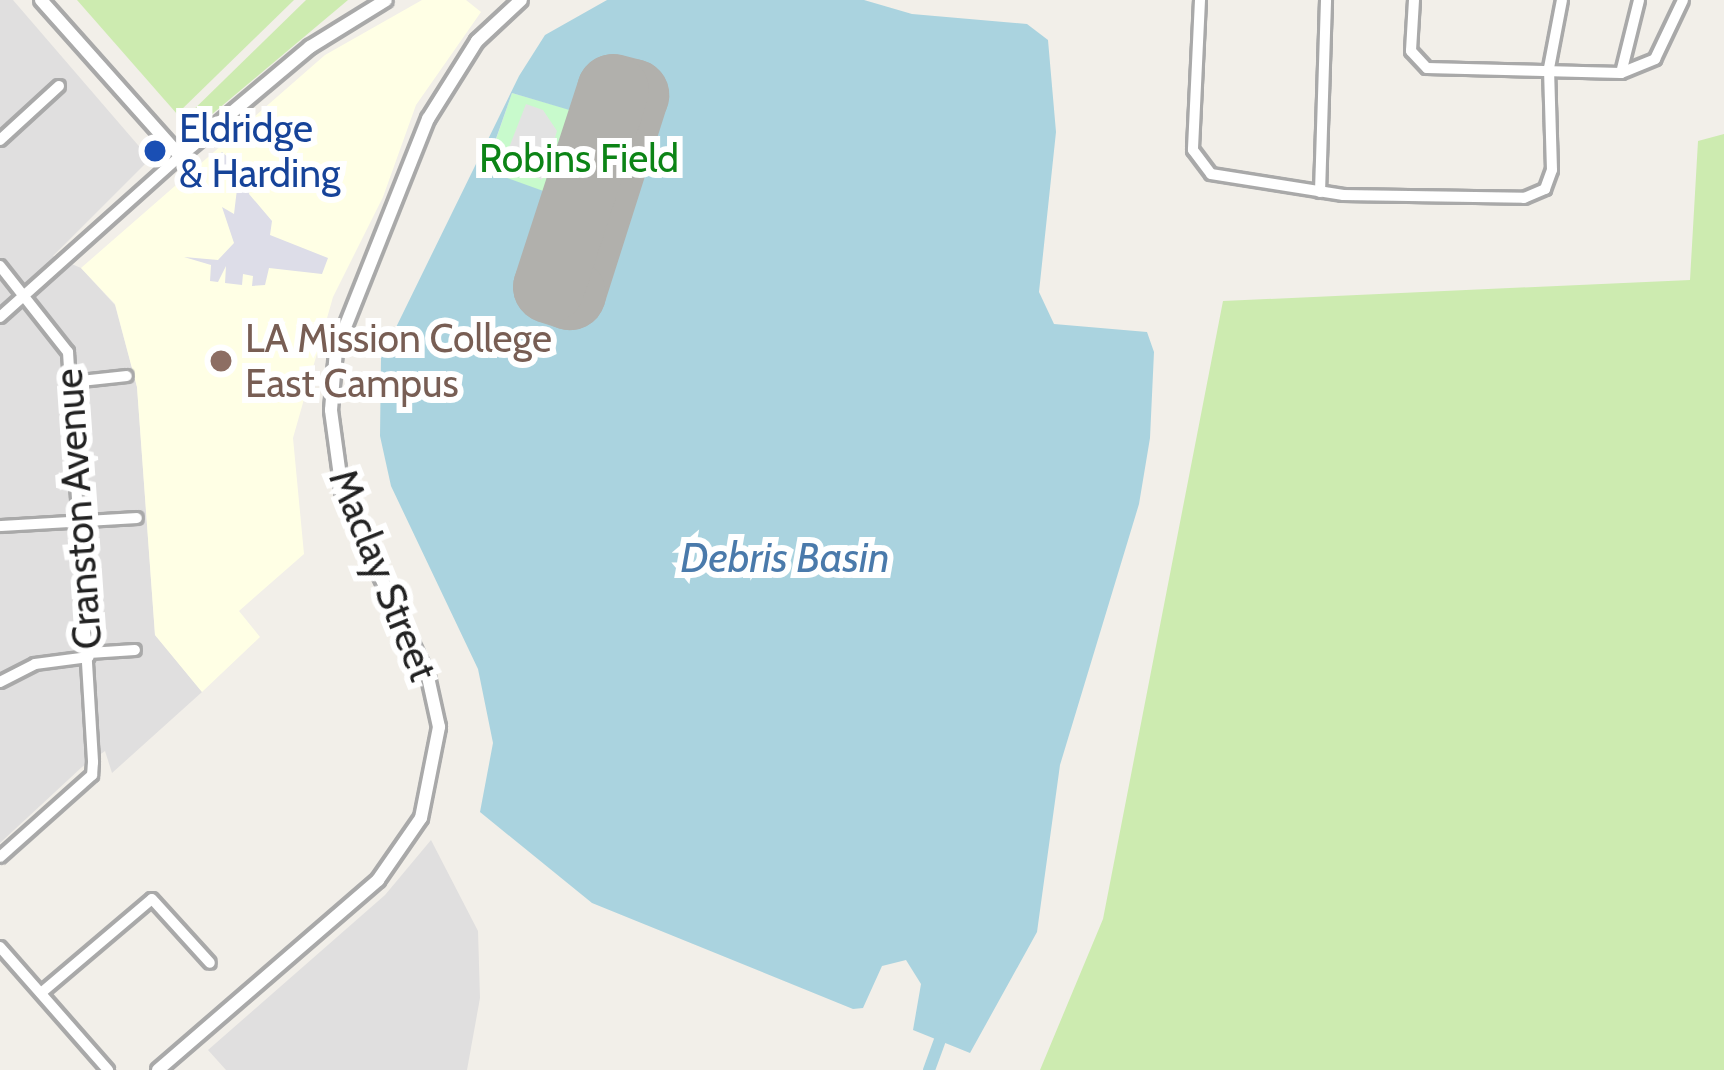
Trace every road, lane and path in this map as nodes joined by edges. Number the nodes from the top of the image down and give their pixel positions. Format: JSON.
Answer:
{"nodes":[{"id":1,"x":41,"y":0,"type":"edge"},
{"id":2,"x":386,"y":0,"type":"edge"},
{"id":3,"x":1200,"y":0,"type":"edge"},
{"id":4,"x":1326,"y":0,"type":"edge"},
{"id":5,"x":1414,"y":0,"type":"edge"},
{"id":6,"x":1562,"y":0,"type":"edge"},
{"id":7,"x":1639,"y":0,"type":"edge"},
{"id":8,"x":1683,"y":0,"type":"edge"},
{"id":9,"x":510,"y":3,"type":"edge"},
{"id":10,"x":1549,"y":68,"type":"junction"},
{"id":11,"x":1621,"y":73,"type":"junction"},
{"id":12,"x":59,"y":86,"type":"dead end"},
{"id":13,"x":0,"y":140,"type":"edge"},
{"id":14,"x":180,"y":156,"type":"junction"},
{"id":15,"x":1320,"y":192,"type":"junction"},
{"id":16,"x":0,"y":266,"type":"edge"},
{"id":17,"x":25,"y":295,"type":"junction"},
{"id":18,"x":0,"y":317,"type":"edge"},
{"id":19,"x":127,"y":376,"type":"dead end"},
{"id":20,"x":72,"y":382,"type":"junction"},
{"id":21,"x":137,"y":518,"type":"dead end"},
{"id":22,"x":79,"y":521,"type":"junction"},
{"id":23,"x":0,"y":526,"type":"edge"},
{"id":24,"x":135,"y":650,"type":"dead end"},
{"id":25,"x":89,"y":655,"type":"junction"},
{"id":26,"x":0,"y":682,"type":"edge"},
{"id":27,"x":0,"y":857,"type":"edge"},
{"id":28,"x":0,"y":947,"type":"edge"},
{"id":29,"x":210,"y":963,"type":"dead end"},
{"id":30,"x":41,"y":993,"type":"junction"},
{"id":31,"x":109,"y":1070,"type":"edge"},
{"id":32,"x":158,"y":1070,"type":"edge"}],
"edges":[{"from":1,"to":14,"type":"street"},
{"from":2,"to":14,"type":"street"},
{"from":3,"to":15,"type":"street"},
{"from":4,"to":15,"type":"street"},
{"from":5,"to":10,"type":"street"},
{"from":6,"to":10,"type":"street"},
{"from":7,"to":11,"type":"street"},
{"from":8,"to":11,"type":"street"},
{"from":9,"to":32,"type":"street","name":"Maclay Street"},
{"from":10,"to":11,"type":"street"},
{"from":10,"to":15,"type":"street"},
{"from":12,"to":13,"type":"street"},
{"from":14,"to":17,"type":"street"},
{"from":16,"to":17,"type":"street","name":"Cranston Avenue"},
{"from":17,"to":18,"type":"street"},
{"from":17,"to":20,"type":"street","name":"Cranston Avenue"},
{"from":19,"to":20,"type":"street"},
{"from":20,"to":22,"type":"street","name":"Cranston Avenue"},
{"from":21,"to":22,"type":"street"},
{"from":22,"to":23,"type":"street"},
{"from":22,"to":25,"type":"street","name":"Cranston Avenue"},
{"from":24,"to":25,"type":"street"},
{"from":25,"to":26,"type":"street"},
{"from":25,"to":27,"type":"street","name":"Cranston Avenue"},
{"from":28,"to":30,"type":"street"},
{"from":29,"to":30,"type":"street"},
{"from":30,"to":31,"type":"street"}]}
